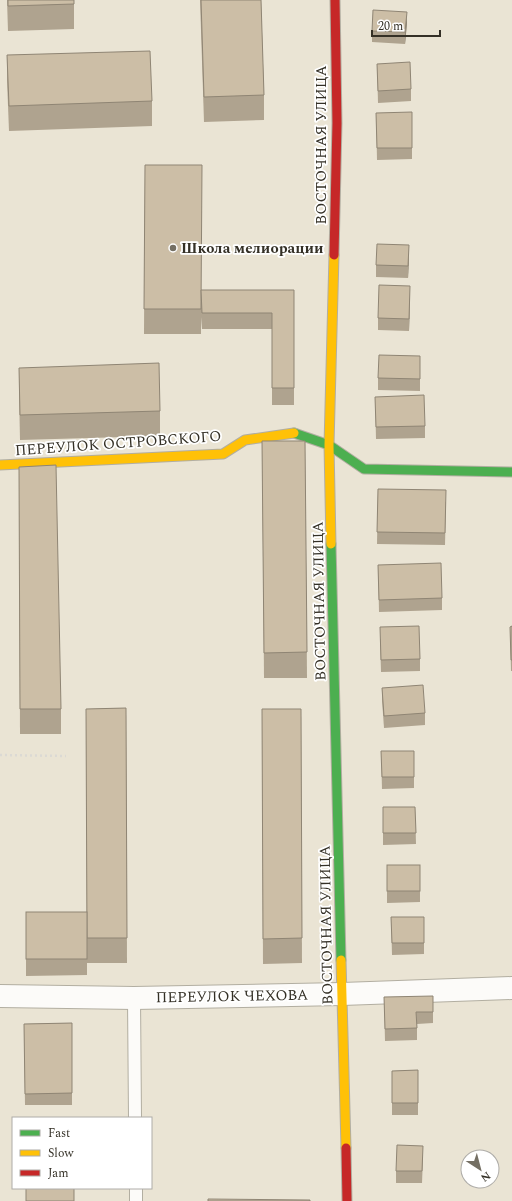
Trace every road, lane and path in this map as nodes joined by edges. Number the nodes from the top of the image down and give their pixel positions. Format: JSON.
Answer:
{"nodes":[{"id":1,"x":335,"y":0,"type":"edge"},
{"id":2,"x":329,"y":445,"type":"junction"},
{"id":3,"x":0,"y":465,"type":"edge"},
{"id":4,"x":512,"y":472,"type":"edge"},
{"id":5,"x":0,"y":755,"type":"edge"},
{"id":6,"x":66,"y":756,"type":"dead end"},
{"id":7,"x":512,"y":988,"type":"edge"},
{"id":8,"x":342,"y":994,"type":"junction"},
{"id":9,"x":0,"y":996,"type":"edge"},
{"id":10,"x":134,"y":998,"type":"junction"},
{"id":11,"x":135,"y":1117,"type":"edge"},
{"id":12,"x":136,"y":1189,"type":"edge"},
{"id":13,"x":136,"y":1201,"type":"edge"},
{"id":14,"x":347,"y":1201,"type":"edge"}],
"edges":[{"from":1,"to":2,"type":"street","name":"ВОСТОЧНАЯ УЛИЦА"},
{"from":2,"to":3,"type":"street","name":"ПЕРЕУЛОК ОСТРОВСКОГО"},
{"from":2,"to":4,"type":"street","name":"ПЕРЕУЛОК ОСТРОВСКОГО"},
{"from":2,"to":8,"type":"street","name":"ВОСТОЧНАЯ УЛИЦА"},
{"from":5,"to":6,"type":"path"},
{"from":7,"to":8,"type":"street","name":"ПЕРЕУЛОК ЧЕХОВА"},
{"from":8,"to":10,"type":"street","name":"ПЕРЕУЛОК ЧЕХОВА"},
{"from":8,"to":14,"type":"street","name":"ВОСТОЧНАЯ УЛИЦА"},
{"from":9,"to":10,"type":"street","name":"ПЕРЕУЛОК ЧЕХОВА"},
{"from":10,"to":11,"type":"lane"},
{"from":12,"to":13,"type":"lane"}]}
